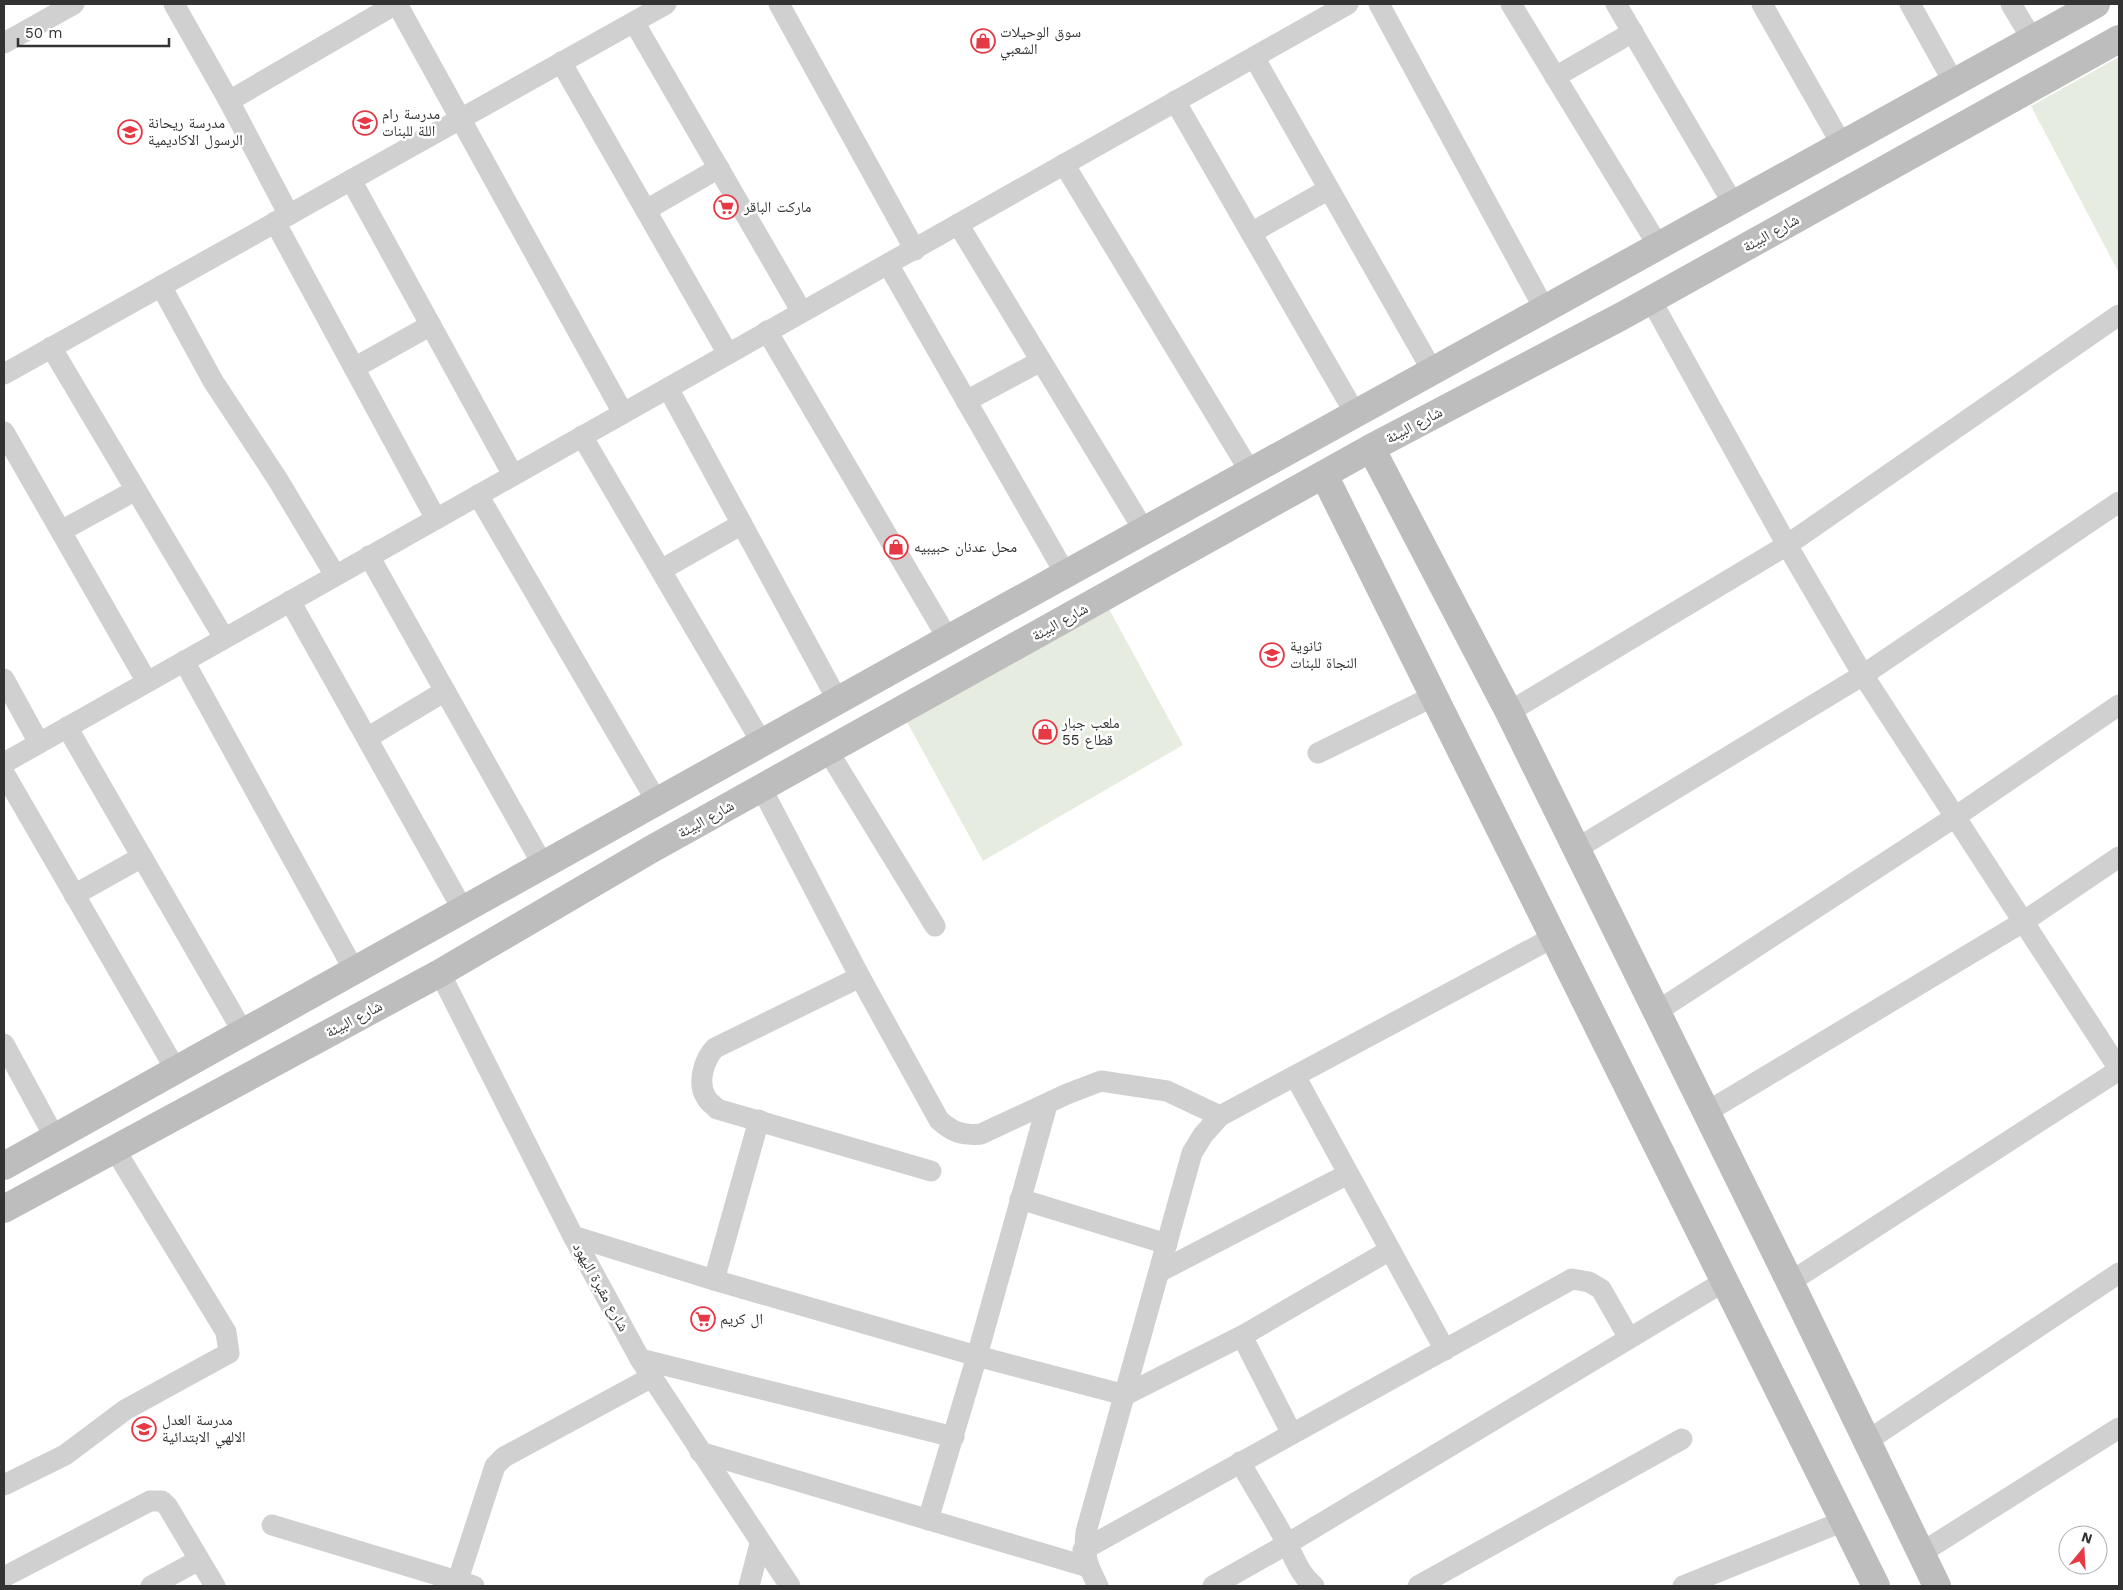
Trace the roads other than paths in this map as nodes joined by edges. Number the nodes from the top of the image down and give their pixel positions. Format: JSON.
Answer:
{"nodes":[{"id":1,"x":74,"y":4,"type":"edge"},
{"id":2,"x":174,"y":4,"type":"edge"},
{"id":3,"x":396,"y":4,"type":"edge"},
{"id":4,"x":666,"y":4,"type":"edge"},
{"id":5,"x":779,"y":4,"type":"edge"},
{"id":6,"x":1379,"y":4,"type":"edge"},
{"id":7,"x":1511,"y":4,"type":"edge"},
{"id":8,"x":1616,"y":4,"type":"edge"},
{"id":9,"x":1762,"y":4,"type":"edge"},
{"id":10,"x":1910,"y":4,"type":"edge"},
{"id":11,"x":2011,"y":4,"type":"edge"},
{"id":12,"x":2096,"y":4,"type":"edge"},
{"id":13,"x":1334,"y":7,"type":"edge"},
{"id":14,"x":634,"y":22,"type":"junction"},
{"id":15,"x":2057,"y":26,"type":"junction"},
{"id":16,"x":1633,"y":32,"type":"junction"},
{"id":17,"x":2032,"y":39,"type":"junction"},
{"id":18,"x":2119,"y":39,"type":"edge"},
{"id":19,"x":4,"y":43,"type":"edge"},
{"id":20,"x":1254,"y":57,"type":"junction"},
{"id":21,"x":561,"y":62,"type":"junction"},
{"id":22,"x":2076,"y":64,"type":"junction"},
{"id":23,"x":1555,"y":77,"type":"junction"},
{"id":24,"x":1954,"y":83,"type":"junction"},
{"id":25,"x":229,"y":101,"type":"junction"},
{"id":26,"x":1175,"y":101,"type":"junction"},
{"id":27,"x":460,"y":118,"type":"junction"},
{"id":28,"x":1842,"y":145,"type":"junction"},
{"id":29,"x":1064,"y":164,"type":"junction"},
{"id":30,"x":719,"y":168,"type":"junction"},
{"id":31,"x":351,"y":180,"type":"junction"},
{"id":32,"x":1329,"y":189,"type":"junction"},
{"id":33,"x":1734,"y":205,"type":"junction"},
{"id":34,"x":646,"y":210,"type":"junction"},
{"id":35,"x":282,"y":218,"type":"junction"},
{"id":36,"x":958,"y":224,"type":"junction"},
{"id":37,"x":1251,"y":233,"type":"junction"},
{"id":38,"x":1659,"y":247,"type":"junction"},
{"id":39,"x":915,"y":250,"type":"junction"},
{"id":40,"x":888,"y":264,"type":"junction"},
{"id":41,"x":161,"y":286,"type":"junction"},
{"id":42,"x":1651,"y":300,"type":"junction"},
{"id":43,"x":1545,"y":310,"type":"junction"},
{"id":44,"x":802,"y":312,"type":"junction"},
{"id":45,"x":2119,"y":315,"type":"edge"},
{"id":46,"x":431,"y":325,"type":"junction"},
{"id":47,"x":768,"y":331,"type":"junction"},
{"id":48,"x":51,"y":347,"type":"junction"},
{"id":49,"x":728,"y":354,"type":"junction"},
{"id":50,"x":1041,"y":361,"type":"junction"},
{"id":51,"x":354,"y":368,"type":"junction"},
{"id":52,"x":1433,"y":372,"type":"junction"},
{"id":53,"x":4,"y":374,"type":"edge"},
{"id":54,"x":668,"y":388,"type":"junction"},
{"id":55,"x":966,"y":401,"type":"junction"},
{"id":56,"x":623,"y":413,"type":"junction"},
{"id":57,"x":1356,"y":415,"type":"junction"},
{"id":58,"x":4,"y":432,"type":"edge"},
{"id":59,"x":582,"y":436,"type":"junction"},
{"id":60,"x":1371,"y":448,"type":"junction"},
{"id":61,"x":1251,"y":473,"type":"junction"},
{"id":62,"x":514,"y":475,"type":"junction"},
{"id":63,"x":1324,"y":475,"type":"junction"},
{"id":64,"x":136,"y":490,"type":"junction"},
{"id":65,"x":478,"y":495,"type":"junction"},
{"id":66,"x":2119,"y":502,"type":"edge"},
{"id":67,"x":436,"y":518,"type":"junction"},
{"id":68,"x":742,"y":524,"type":"junction"},
{"id":69,"x":61,"y":531,"type":"junction"},
{"id":70,"x":1145,"y":532,"type":"junction"},
{"id":71,"x":1787,"y":545,"type":"junction"},
{"id":72,"x":369,"y":556,"type":"junction"},
{"id":73,"x":660,"y":570,"type":"junction"},
{"id":74,"x":335,"y":575,"type":"junction"},
{"id":75,"x":1066,"y":575,"type":"junction"},
{"id":76,"x":290,"y":601,"type":"junction"},
{"id":77,"x":224,"y":638,"type":"junction"},
{"id":78,"x":948,"y":640,"type":"junction"},
{"id":79,"x":184,"y":661,"type":"junction"},
{"id":80,"x":1863,"y":675,"type":"junction"},
{"id":81,"x":4,"y":678,"type":"edge"},
{"id":82,"x":147,"y":682,"type":"junction"},
{"id":83,"x":446,"y":692,"type":"junction"},
{"id":84,"x":1434,"y":696,"type":"junction"},
{"id":85,"x":838,"y":701,"type":"junction"},
{"id":86,"x":2119,"y":705,"type":"edge"},
{"id":87,"x":1509,"y":712,"type":"junction"},
{"id":88,"x":67,"y":727,"type":"junction"},
{"id":89,"x":367,"y":738,"type":"junction"},
{"id":90,"x":39,"y":743,"type":"junction"},
{"id":91,"x":762,"y":743,"type":"junction"},
{"id":92,"x":828,"y":751,"type":"junction"},
{"id":93,"x":1318,"y":753,"type":"dead end"},
{"id":94,"x":4,"y":763,"type":"edge"},
{"id":95,"x":4,"y":773,"type":"edge"},
{"id":96,"x":762,"y":788,"type":"junction"},
{"id":97,"x":657,"y":802,"type":"junction"},
{"id":98,"x":629,"y":817,"type":"junction"},
{"id":99,"x":1955,"y":817,"type":"junction"},
{"id":100,"x":1576,"y":849,"type":"junction"},
{"id":101,"x":650,"y":850,"type":"junction"},
{"id":102,"x":142,"y":857,"type":"junction"},
{"id":103,"x":2119,"y":857,"type":"edge"},
{"id":104,"x":543,"y":865,"type":"junction"},
{"id":105,"x":74,"y":895,"type":"junction"},
{"id":106,"x":463,"y":910,"type":"junction"},
{"id":107,"x":2023,"y":922,"type":"junction"},
{"id":108,"x":935,"y":926,"type":"dead end"},
{"id":109,"x":1554,"y":937,"type":"junction"},
{"id":110,"x":354,"y":970,"type":"junction"},
{"id":111,"x":440,"y":973,"type":"junction"},
{"id":112,"x":860,"y":977,"type":"junction"},
{"id":113,"x":1656,"y":1012,"type":"junction"},
{"id":114,"x":243,"y":1032,"type":"junction"},
{"id":115,"x":4,"y":1044,"type":"edge"},
{"id":116,"x":176,"y":1070,"type":"junction"},
{"id":117,"x":2119,"y":1070,"type":"edge"},
{"id":118,"x":1295,"y":1076,"type":"junction"},
{"id":119,"x":1047,"y":1104,"type":"junction"},
{"id":120,"x":1706,"y":1113,"type":"junction"},
{"id":121,"x":1220,"y":1116,"type":"junction"},
{"id":122,"x":758,"y":1120,"type":"junction"},
{"id":123,"x":54,"y":1138,"type":"junction"},
{"id":124,"x":114,"y":1148,"type":"junction"},
{"id":125,"x":4,"y":1166,"type":"edge"},
{"id":126,"x":931,"y":1171,"type":"dead end"},
{"id":127,"x":1348,"y":1174,"type":"junction"},
{"id":128,"x":1020,"y":1199,"type":"junction"},
{"id":129,"x":4,"y":1210,"type":"edge"},
{"id":130,"x":573,"y":1236,"type":"junction"},
{"id":131,"x":1167,"y":1244,"type":"junction"},
{"id":132,"x":1390,"y":1250,"type":"junction"},
{"id":133,"x":1158,"y":1272,"type":"junction"},
{"id":134,"x":2119,"y":1273,"type":"edge"},
{"id":135,"x":714,"y":1280,"type":"junction"},
{"id":136,"x":1725,"y":1281,"type":"junction"},
{"id":137,"x":1790,"y":1282,"type":"junction"},
{"id":138,"x":1242,"y":1336,"type":"junction"},
{"id":139,"x":1630,"y":1338,"type":"junction"},
{"id":140,"x":1445,"y":1350,"type":"junction"},
{"id":141,"x":977,"y":1356,"type":"junction"},
{"id":142,"x":640,"y":1359,"type":"junction"},
{"id":143,"x":652,"y":1377,"type":"junction"},
{"id":144,"x":1125,"y":1395,"type":"junction"},
{"id":145,"x":2119,"y":1428,"type":"edge"},
{"id":146,"x":1292,"y":1434,"type":"junction"},
{"id":147,"x":954,"y":1437,"type":"junction"},
{"id":148,"x":1682,"y":1439,"type":"dead end"},
{"id":149,"x":1867,"y":1441,"type":"junction"},
{"id":150,"x":700,"y":1452,"type":"junction"},
{"id":151,"x":1240,"y":1462,"type":"junction"},
{"id":152,"x":4,"y":1485,"type":"edge"},
{"id":153,"x":928,"y":1520,"type":"junction"},
{"id":154,"x":1844,"y":1521,"type":"junction"},
{"id":155,"x":272,"y":1525,"type":"dead end"},
{"id":156,"x":760,"y":1544,"type":"junction"},
{"id":157,"x":1287,"y":1544,"type":"junction"},
{"id":158,"x":1921,"y":1553,"type":"junction"},
{"id":159,"x":1086,"y":1559,"type":"junction"},
{"id":160,"x":199,"y":1560,"type":"junction"},
{"id":161,"x":4,"y":1577,"type":"edge"},
{"id":162,"x":463,"y":1585,"type":"edge"},
{"id":163,"x":151,"y":1586,"type":"edge"},
{"id":164,"x":215,"y":1586,"type":"edge"},
{"id":165,"x":749,"y":1586,"type":"edge"},
{"id":166,"x":790,"y":1586,"type":"edge"},
{"id":167,"x":1098,"y":1586,"type":"edge"},
{"id":168,"x":1213,"y":1586,"type":"edge"},
{"id":169,"x":1314,"y":1586,"type":"edge"},
{"id":170,"x":1418,"y":1586,"type":"edge"},
{"id":171,"x":1683,"y":1586,"type":"edge"},
{"id":172,"x":1876,"y":1586,"type":"edge"},
{"id":173,"x":1937,"y":1586,"type":"edge"}],
"edges":[{"from":1,"to":19,"type":"street"},
{"from":2,"to":25,"type":"street"},
{"from":3,"to":25,"type":"street"},
{"from":3,"to":27,"type":"street"},
{"from":4,"to":14,"type":"street"},
{"from":5,"to":39,"type":"street"},
{"from":6,"to":43,"type":"street"},
{"from":7,"to":23,"type":"street"},
{"from":8,"to":16,"type":"street"},
{"from":9,"to":28,"type":"street"},
{"from":10,"to":24,"type":"street"},
{"from":11,"to":17,"type":"street"},
{"from":12,"to":15,"type":"street"},
{"from":13,"to":20,"type":"street"},
{"from":14,"to":21,"type":"street"},
{"from":14,"to":30,"type":"street"},
{"from":15,"to":17,"type":"street"},
{"from":15,"to":22,"type":"street"},
{"from":16,"to":23,"type":"street"},
{"from":16,"to":33,"type":"street"},
{"from":17,"to":24,"type":"street"},
{"from":18,"to":22,"type":"street","name":"شارع البيئة"},
{"from":20,"to":26,"type":"street"},
{"from":20,"to":32,"type":"street"},
{"from":21,"to":27,"type":"street"},
{"from":21,"to":34,"type":"street"},
{"from":22,"to":42,"type":"street","name":"شارع البيئة"},
{"from":23,"to":38,"type":"street"},
{"from":24,"to":28,"type":"street"},
{"from":25,"to":35,"type":"street"},
{"from":26,"to":29,"type":"street"},
{"from":26,"to":37,"type":"street"},
{"from":27,"to":31,"type":"street"},
{"from":27,"to":56,"type":"street"},
{"from":28,"to":33,"type":"street"},
{"from":29,"to":36,"type":"street"},
{"from":29,"to":61,"type":"street"},
{"from":30,"to":34,"type":"street"},
{"from":30,"to":44,"type":"street"},
{"from":31,"to":35,"type":"street"},
{"from":31,"to":46,"type":"street"},
{"from":32,"to":37,"type":"street"},
{"from":32,"to":52,"type":"street"},
{"from":33,"to":38,"type":"street"},
{"from":34,"to":49,"type":"street"},
{"from":35,"to":41,"type":"street"},
{"from":35,"to":51,"type":"street"},
{"from":36,"to":39,"type":"street"},
{"from":36,"to":50,"type":"street"},
{"from":37,"to":57,"type":"street"},
{"from":38,"to":43,"type":"street"},
{"from":39,"to":40,"type":"street"},
{"from":40,"to":44,"type":"street"},
{"from":40,"to":55,"type":"street"},
{"from":41,"to":48,"type":"street"},
{"from":41,"to":74,"type":"street"},
{"from":42,"to":60,"type":"street","name":"شارع البيئة"},
{"from":42,"to":71,"type":"street"},
{"from":43,"to":52,"type":"street"},
{"from":44,"to":47,"type":"street"},
{"from":45,"to":71,"type":"street"},
{"from":46,"to":51,"type":"street"},
{"from":46,"to":62,"type":"street"},
{"from":47,"to":49,"type":"street"},
{"from":47,"to":78,"type":"street"},
{"from":48,"to":53,"type":"street"},
{"from":48,"to":64,"type":"street"},
{"from":49,"to":54,"type":"street"},
{"from":50,"to":55,"type":"street"},
{"from":50,"to":70,"type":"street"},
{"from":51,"to":67,"type":"street"},
{"from":52,"to":57,"type":"street"},
{"from":54,"to":56,"type":"street"},
{"from":54,"to":68,"type":"street"},
{"from":55,"to":75,"type":"street"},
{"from":56,"to":59,"type":"street"},
{"from":57,"to":61,"type":"street"},
{"from":58,"to":69,"type":"street"},
{"from":59,"to":62,"type":"street"},
{"from":59,"to":73,"type":"street"},
{"from":60,"to":63,"type":"street","name":"شارع البيئة"},
{"from":60,"to":87,"type":"street"},
{"from":61,"to":70,"type":"street"},
{"from":62,"to":65,"type":"street"},
{"from":63,"to":84,"type":"street"},
{"from":63,"to":92,"type":"street","name":"شارع البيئة"},
{"from":64,"to":69,"type":"street"},
{"from":64,"to":77,"type":"street"},
{"from":65,"to":67,"type":"street"},
{"from":65,"to":97,"type":"street"},
{"from":66,"to":80,"type":"street"},
{"from":67,"to":72,"type":"street"},
{"from":68,"to":73,"type":"street"},
{"from":68,"to":85,"type":"street"},
{"from":69,"to":82,"type":"street"},
{"from":70,"to":75,"type":"street"},
{"from":71,"to":80,"type":"street"},
{"from":71,"to":87,"type":"street"},
{"from":72,"to":74,"type":"street"},
{"from":72,"to":83,"type":"street"},
{"from":73,"to":91,"type":"street"},
{"from":74,"to":76,"type":"street"},
{"from":75,"to":78,"type":"street"},
{"from":76,"to":77,"type":"street"},
{"from":76,"to":89,"type":"street"},
{"from":77,"to":79,"type":"street"},
{"from":78,"to":85,"type":"street"},
{"from":79,"to":82,"type":"street"},
{"from":79,"to":110,"type":"street"},
{"from":80,"to":99,"type":"street"},
{"from":80,"to":100,"type":"street"},
{"from":81,"to":90,"type":"street"},
{"from":82,"to":88,"type":"street"},
{"from":83,"to":89,"type":"street"},
{"from":83,"to":104,"type":"street"},
{"from":84,"to":93,"type":"street"},
{"from":84,"to":109,"type":"street"},
{"from":85,"to":91,"type":"street"},
{"from":86,"to":99,"type":"street"},
{"from":87,"to":100,"type":"street"},
{"from":88,"to":90,"type":"street"},
{"from":88,"to":102,"type":"street"},
{"from":89,"to":106,"type":"street"},
{"from":90,"to":94,"type":"street"},
{"from":91,"to":97,"type":"street"},
{"from":92,"to":96,"type":"street","name":"شارع البيئة"},
{"from":92,"to":108,"type":"street"},
{"from":95,"to":105,"type":"street"},
{"from":96,"to":101,"type":"street","name":"شارع البيئة"},
{"from":96,"to":112,"type":"street"},
{"from":97,"to":98,"type":"street"},
{"from":98,"to":101,"type":"street"},
{"from":98,"to":104,"type":"street"},
{"from":99,"to":107,"type":"street"},
{"from":99,"to":113,"type":"street"},
{"from":100,"to":113,"type":"street"},
{"from":101,"to":111,"type":"street","name":"شارع البيئة"},
{"from":102,"to":105,"type":"street"},
{"from":102,"to":114,"type":"street"},
{"from":103,"to":107,"type":"street"},
{"from":104,"to":106,"type":"street"},
{"from":105,"to":116,"type":"street"},
{"from":106,"to":110,"type":"street"},
{"from":107,"to":117,"type":"street"},
{"from":107,"to":120,"type":"street"},
{"from":109,"to":118,"type":"street"},
{"from":109,"to":136,"type":"street"},
{"from":110,"to":114,"type":"street"},
{"from":111,"to":124,"type":"street","name":"شارع البيئة"},
{"from":111,"to":130,"type":"street","name":"شارع مقبرة اليهود"},
{"from":112,"to":119,"type":"street"},
{"from":112,"to":122,"type":"street"},
{"from":113,"to":120,"type":"street"},
{"from":114,"to":116,"type":"street"},
{"from":115,"to":123,"type":"street"},
{"from":116,"to":123,"type":"street"},
{"from":117,"to":137,"type":"street"},
{"from":118,"to":121,"type":"street"},
{"from":118,"to":127,"type":"street"},
{"from":119,"to":121,"type":"street"},
{"from":119,"to":128,"type":"street"},
{"from":120,"to":137,"type":"street"},
{"from":121,"to":131,"type":"street"},
{"from":122,"to":126,"type":"street"},
{"from":122,"to":135,"type":"street"},
{"from":123,"to":125,"type":"street"},
{"from":124,"to":129,"type":"street","name":"شارع البيئة"},
{"from":124,"to":152,"type":"street"},
{"from":127,"to":132,"type":"street"},
{"from":127,"to":133,"type":"street"},
{"from":128,"to":131,"type":"street"},
{"from":128,"to":141,"type":"street"},
{"from":130,"to":135,"type":"street"},
{"from":130,"to":142,"type":"street","name":"شارع مقبرة اليهود"},
{"from":131,"to":133,"type":"street"},
{"from":132,"to":138,"type":"street"},
{"from":132,"to":140,"type":"street"},
{"from":133,"to":144,"type":"street"},
{"from":134,"to":149,"type":"street"},
{"from":135,"to":141,"type":"street"},
{"from":136,"to":139,"type":"street"},
{"from":136,"to":154,"type":"street"},
{"from":137,"to":149,"type":"street"},
{"from":138,"to":144,"type":"street"},
{"from":138,"to":146,"type":"street"},
{"from":139,"to":140,"type":"street"},
{"from":139,"to":157,"type":"street"},
{"from":140,"to":146,"type":"street"},
{"from":141,"to":144,"type":"street"},
{"from":141,"to":147,"type":"street"},
{"from":142,"to":143,"type":"street","name":"شارع مقبرة اليهود"},
{"from":142,"to":147,"type":"street"},
{"from":143,"to":150,"type":"street","name":"شارع مقبرة اليهود"},
{"from":143,"to":162,"type":"street"},
{"from":144,"to":159,"type":"street"},
{"from":145,"to":158,"type":"street"},
{"from":146,"to":151,"type":"street"},
{"from":147,"to":153,"type":"street"},
{"from":148,"to":170,"type":"street"},
{"from":149,"to":158,"type":"street"},
{"from":150,"to":153,"type":"street"},
{"from":150,"to":156,"type":"street","name":"شارع مقبرة اليهود"},
{"from":151,"to":157,"type":"street"},
{"from":151,"to":159,"type":"street"},
{"from":153,"to":159,"type":"street"},
{"from":154,"to":171,"type":"street"},
{"from":154,"to":172,"type":"street"},
{"from":155,"to":162,"type":"street"},
{"from":156,"to":165,"type":"street"},
{"from":156,"to":166,"type":"street","name":"شارع مقبرة اليهود"},
{"from":157,"to":168,"type":"street"},
{"from":157,"to":169,"type":"street"},
{"from":158,"to":173,"type":"street"},
{"from":159,"to":167,"type":"street"},
{"from":160,"to":161,"type":"street"},
{"from":160,"to":163,"type":"street"},
{"from":160,"to":164,"type":"street"}]}
